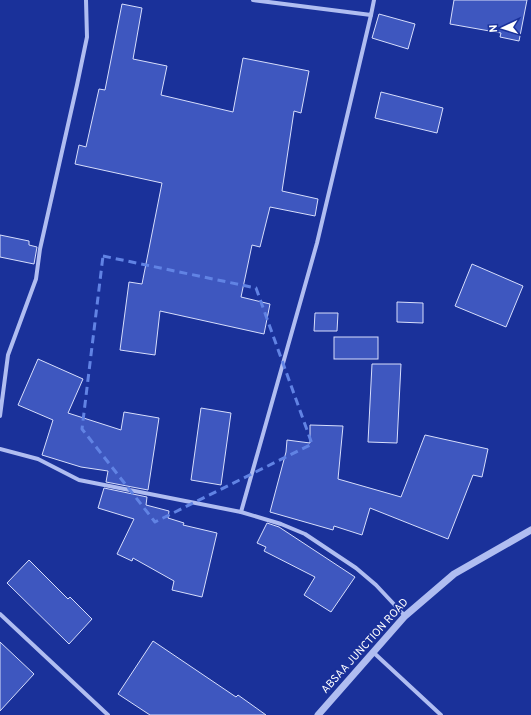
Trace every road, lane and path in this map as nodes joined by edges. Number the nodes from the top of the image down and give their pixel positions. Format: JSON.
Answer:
{"nodes":[{"id":1,"x":86,"y":0,"type":"edge"},
{"id":2,"x":253,"y":0,"type":"edge"},
{"id":3,"x":374,"y":0,"type":"edge"},
{"id":4,"x":371,"y":15,"type":"junction"},
{"id":5,"x":0,"y":416,"type":"edge"},
{"id":6,"x":0,"y":449,"type":"edge"},
{"id":7,"x":241,"y":512,"type":"junction"},
{"id":8,"x":531,"y":530,"type":"edge"},
{"id":9,"x":0,"y":614,"type":"edge"},
{"id":10,"x":405,"y":616,"type":"junction"},
{"id":11,"x":372,"y":652,"type":"junction"},
{"id":12,"x":108,"y":715,"type":"edge"},
{"id":13,"x":318,"y":715,"type":"edge"},
{"id":14,"x":441,"y":715,"type":"edge"}],
"edges":[{"from":1,"to":5,"type":"street"},
{"from":2,"to":4,"type":"street"},
{"from":3,"to":4,"type":"street"},
{"from":4,"to":7,"type":"street"},
{"from":6,"to":7,"type":"street"},
{"from":7,"to":10,"type":"street"},
{"from":8,"to":10,"type":"street","name":"ABSAA JUNCTION ROAD"},
{"from":9,"to":12,"type":"street"},
{"from":10,"to":11,"type":"street","name":"ABSAA JUNCTION ROAD"},
{"from":11,"to":13,"type":"street","name":"ABSAA JUNCTION ROAD"},
{"from":11,"to":14,"type":"street"}]}
